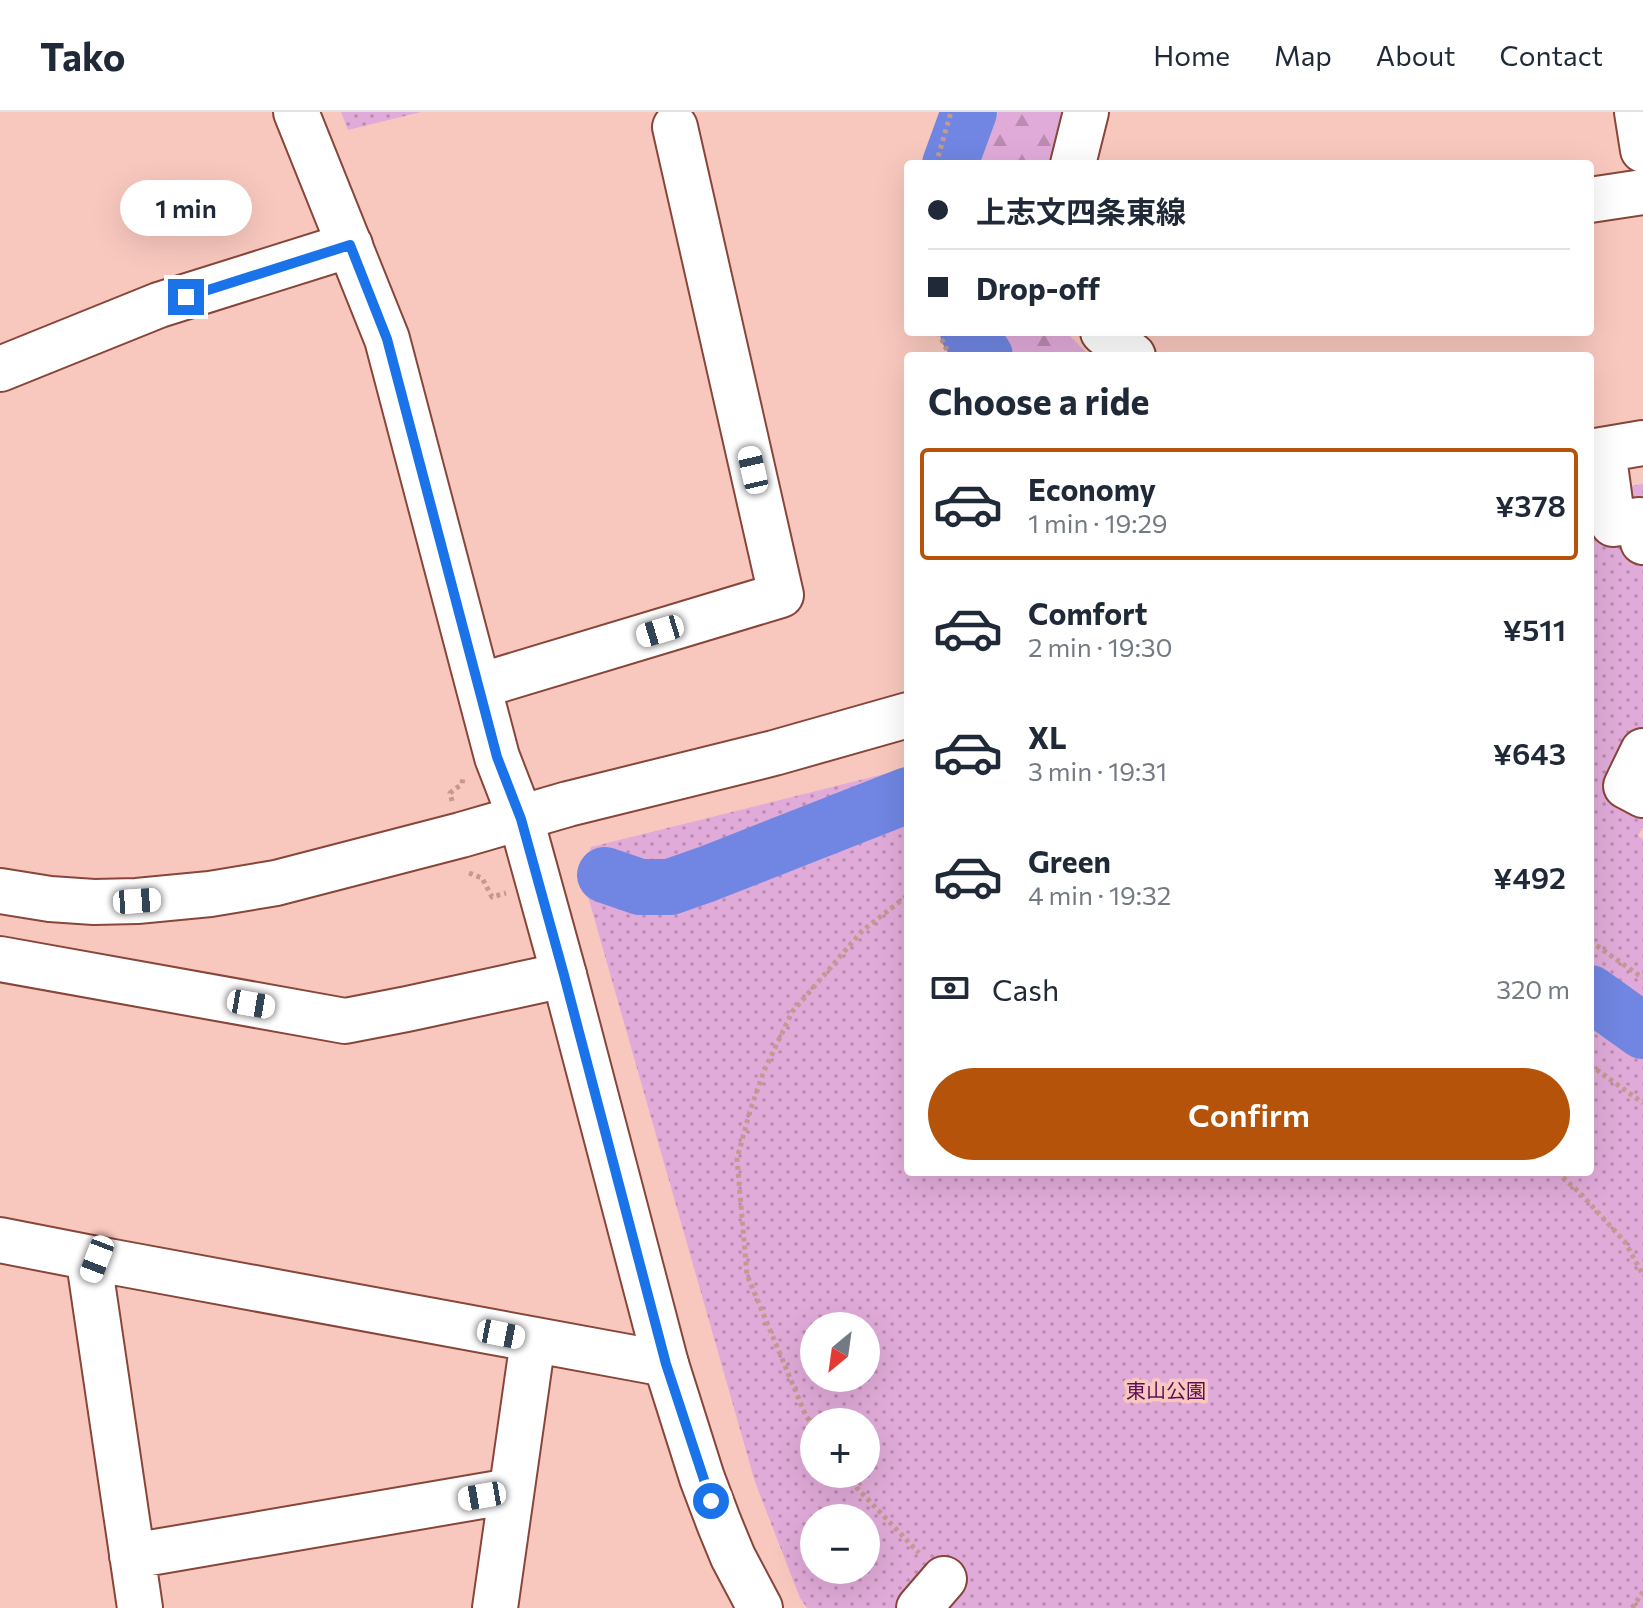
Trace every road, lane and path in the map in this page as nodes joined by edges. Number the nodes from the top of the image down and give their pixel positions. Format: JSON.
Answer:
{"nodes":[{"id":1,"x":296,"y":112,"type":"edge"},
{"id":2,"x":951,"y":112,"type":"edge"},
{"id":3,"x":1086,"y":112,"type":"edge"},
{"id":4,"x":1637,"y":112,"type":"edge"},
{"id":5,"x":675,"y":127,"type":"dead end"},
{"id":6,"x":1643,"y":150,"type":"edge"},
{"id":7,"x":937,"y":160,"type":"edge"},
{"id":8,"x":1074,"y":160,"type":"edge"},
{"id":9,"x":1643,"y":192,"type":"edge"},
{"id":10,"x":1594,"y":199,"type":"edge"},
{"id":11,"x":350,"y":245,"type":"junction"},
{"id":12,"x":1108,"y":336,"type":"edge"},
{"id":13,"x":1128,"y":352,"type":"edge"},
{"id":14,"x":0,"y":369,"type":"edge"},
{"id":15,"x":1612,"y":449,"type":"edge"},
{"id":16,"x":1643,"y":542,"type":"edge"},
{"id":17,"x":479,"y":686,"type":"junction"},
{"id":18,"x":904,"y":716,"type":"edge"},
{"id":19,"x":1643,"y":751,"type":"edge"},
{"id":20,"x":1643,"y":795,"type":"edge"},
{"id":21,"x":521,"y":819,"type":"junction"},
{"id":22,"x":904,"y":898,"type":"edge"},
{"id":23,"x":2,"y":901,"type":"edge"},
{"id":24,"x":1594,"y":944,"type":"edge"},
{"id":25,"x":0,"y":959,"type":"edge"},
{"id":26,"x":564,"y":975,"type":"junction"},
{"id":27,"x":1643,"y":978,"type":"edge"},
{"id":28,"x":1594,"y":1068,"type":"edge"},
{"id":29,"x":1643,"y":1103,"type":"edge"},
{"id":30,"x":1561,"y":1176,"type":"edge"},
{"id":31,"x":0,"y":1240,"type":"edge"},
{"id":32,"x":97,"y":1259,"type":"junction"},
{"id":33,"x":1643,"y":1275,"type":"edge"},
{"id":34,"x":533,"y":1340,"type":"junction"},
{"id":35,"x":666,"y":1364,"type":"junction"},
{"id":36,"x":803,"y":1408,"type":"edge"},
{"id":37,"x":857,"y":1488,"type":"edge"},
{"id":38,"x":511,"y":1491,"type":"junction"},
{"id":39,"x":132,"y":1556,"type":"junction"},
{"id":40,"x":1643,"y":1592,"type":"edge"},
{"id":41,"x":932,"y":1593,"type":"edge"},
{"id":42,"x":140,"y":1608,"type":"edge"},
{"id":43,"x":495,"y":1608,"type":"edge"},
{"id":44,"x":760,"y":1608,"type":"edge"},
{"id":45,"x":1632,"y":1608,"type":"edge"}],
"edges":[{"from":1,"to":11,"type":"street"},
{"from":2,"to":7,"type":"path"},
{"from":3,"to":8,"type":"street"},
{"from":4,"to":6,"type":"street"},
{"from":5,"to":17,"type":"street"},
{"from":9,"to":10,"type":"street"},
{"from":11,"to":14,"type":"street"},
{"from":11,"to":17,"type":"street"},
{"from":12,"to":13,"type":"street"},
{"from":15,"to":16,"type":"street"},
{"from":17,"to":21,"type":"street"},
{"from":18,"to":21,"type":"street"},
{"from":19,"to":20,"type":"street"},
{"from":21,"to":23,"type":"street"},
{"from":21,"to":26,"type":"street"},
{"from":22,"to":36,"type":"path"},
{"from":24,"to":27,"type":"path"},
{"from":25,"to":26,"type":"street"},
{"from":26,"to":35,"type":"street"},
{"from":28,"to":29,"type":"path"},
{"from":30,"to":33,"type":"path"},
{"from":31,"to":32,"type":"street"},
{"from":32,"to":34,"type":"street"},
{"from":32,"to":39,"type":"street"},
{"from":34,"to":35,"type":"street"},
{"from":34,"to":38,"type":"street"},
{"from":35,"to":44,"type":"street"},
{"from":37,"to":41,"type":"path"},
{"from":38,"to":39,"type":"street"},
{"from":38,"to":43,"type":"street"},
{"from":39,"to":42,"type":"street"},
{"from":40,"to":45,"type":"path"}]}
